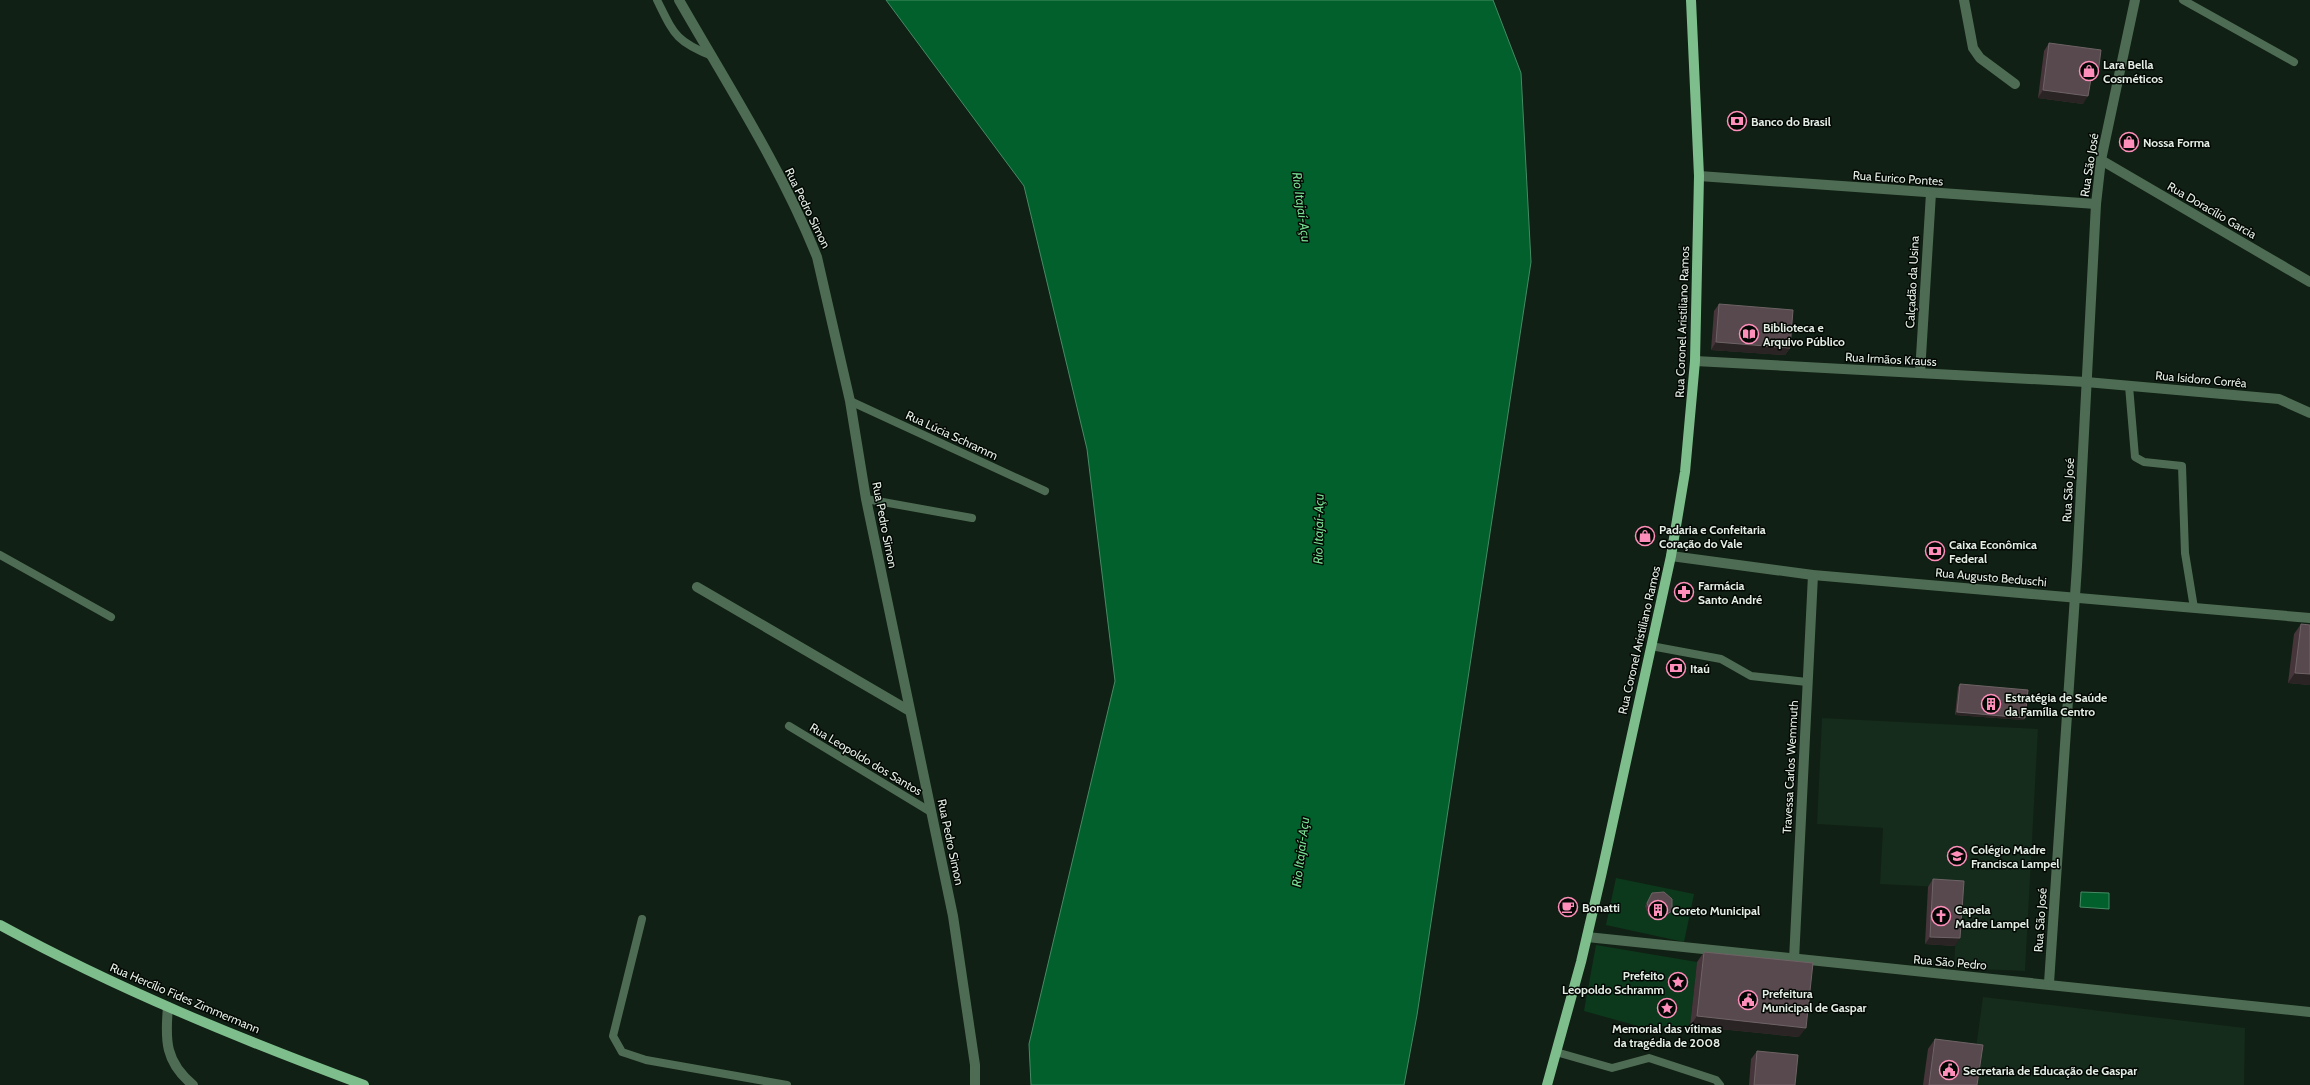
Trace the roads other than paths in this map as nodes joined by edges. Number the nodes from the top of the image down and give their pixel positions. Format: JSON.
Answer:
{"nodes":[{"id":1,"x":657,"y":0,"type":"edge"},
{"id":2,"x":679,"y":0,"type":"edge"},
{"id":3,"x":1691,"y":0,"type":"edge"},
{"id":4,"x":1964,"y":0,"type":"edge"},
{"id":5,"x":2134,"y":0,"type":"edge"},
{"id":6,"x":2184,"y":0,"type":"edge"},
{"id":7,"x":712,"y":56,"type":"junction"},
{"id":8,"x":2294,"y":62,"type":"dead end"},
{"id":9,"x":2015,"y":84,"type":"dead end"},
{"id":10,"x":2101,"y":160,"type":"junction"},
{"id":11,"x":1699,"y":176,"type":"junction"},
{"id":12,"x":1931,"y":193,"type":"junction"},
{"id":13,"x":2096,"y":204,"type":"junction"},
{"id":14,"x":2310,"y":282,"type":"edge"},
{"id":15,"x":1695,"y":361,"type":"junction"},
{"id":16,"x":1920,"y":373,"type":"junction"},
{"id":17,"x":2086,"y":382,"type":"junction"},
{"id":18,"x":2129,"y":386,"type":"junction"},
{"id":19,"x":850,"y":401,"type":"junction"},
{"id":20,"x":2310,"y":413,"type":"edge"},
{"id":21,"x":1045,"y":491,"type":"dead end"},
{"id":22,"x":866,"y":499,"type":"junction"},
{"id":23,"x":972,"y":518,"type":"dead end"},
{"id":24,"x":0,"y":554,"type":"edge"},
{"id":25,"x":1671,"y":556,"type":"junction"},
{"id":26,"x":1813,"y":575,"type":"junction"},
{"id":27,"x":697,"y":587,"type":"dead end"},
{"id":28,"x":2075,"y":598,"type":"junction"},
{"id":29,"x":2194,"y":608,"type":"junction"},
{"id":30,"x":111,"y":616,"type":"dead end"},
{"id":31,"x":2310,"y":618,"type":"edge"},
{"id":32,"x":1651,"y":646,"type":"junction"},
{"id":33,"x":1807,"y":682,"type":"junction"},
{"id":34,"x":908,"y":710,"type":"junction"},
{"id":35,"x":789,"y":726,"type":"dead end"},
{"id":36,"x":932,"y":812,"type":"junction"},
{"id":37,"x":642,"y":919,"type":"dead end"},
{"id":38,"x":0,"y":925,"type":"edge"},
{"id":39,"x":1587,"y":937,"type":"junction"},
{"id":40,"x":1794,"y":960,"type":"junction"},
{"id":41,"x":2049,"y":984,"type":"junction"},
{"id":42,"x":168,"y":1007,"type":"junction"},
{"id":43,"x":2310,"y":1012,"type":"edge"},
{"id":44,"x":1556,"y":1052,"type":"junction"},
{"id":45,"x":193,"y":1085,"type":"edge"},
{"id":46,"x":364,"y":1085,"type":"edge"},
{"id":47,"x":787,"y":1085,"type":"edge"},
{"id":48,"x":975,"y":1085,"type":"edge"},
{"id":49,"x":1547,"y":1085,"type":"edge"},
{"id":50,"x":1720,"y":1085,"type":"edge"}],
"edges":[{"from":1,"to":7,"type":"lane"},
{"from":2,"to":7,"type":"street","name":"Rua Pedro Simon"},
{"from":3,"to":11,"type":"main road","name":"Rua Coronel Aristiliano Ramos"},
{"from":4,"to":9,"type":"street"},
{"from":5,"to":10,"type":"street","name":"Rua São José"},
{"from":6,"to":8,"type":"lane"},
{"from":7,"to":19,"type":"street","name":"Rua Pedro Simon"},
{"from":10,"to":13,"type":"street","name":"Rua São José"},
{"from":10,"to":14,"type":"street","name":"Rua Doracílio Garcia"},
{"from":11,"to":12,"type":"street","name":"Rua Eurico Pontes"},
{"from":11,"to":15,"type":"main road","name":"Rua Coronel Aristiliano Ramos"},
{"from":12,"to":13,"type":"street","name":"Rua Eurico Pontes"},
{"from":12,"to":16,"type":"street","name":"Calçadão da Usina"},
{"from":13,"to":17,"type":"street","name":"Rua São José"},
{"from":15,"to":16,"type":"street","name":"Rua Irmãos Krauss"},
{"from":15,"to":25,"type":"main road","name":"Rua Coronel Aristiliano Ramos"},
{"from":16,"to":17,"type":"street","name":"Rua Irmãos Krauss"},
{"from":17,"to":18,"type":"street","name":"Rua Isidoro Corrêa"},
{"from":17,"to":28,"type":"street","name":"Rua São José"},
{"from":18,"to":20,"type":"street","name":"Rua Isidoro Corrêa"},
{"from":18,"to":29,"type":"lane"},
{"from":19,"to":21,"type":"lane","name":"Rua Lúcia Schramm"},
{"from":19,"to":22,"type":"street","name":"Rua Pedro Simon"},
{"from":22,"to":23,"type":"lane"},
{"from":22,"to":34,"type":"street","name":"Rua Pedro Simon"},
{"from":24,"to":30,"type":"lane"},
{"from":25,"to":26,"type":"street","name":"Rua Augusto Beduschi"},
{"from":25,"to":32,"type":"main road","name":"Rua Coronel Aristiliano Ramos"},
{"from":26,"to":28,"type":"street","name":"Rua Augusto Beduschi"},
{"from":26,"to":33,"type":"street","name":"Travessa Carlos Wemmuth"},
{"from":27,"to":34,"type":"street"},
{"from":28,"to":29,"type":"street","name":"Rua Augusto Beduschi"},
{"from":28,"to":41,"type":"street","name":"Rua São José"},
{"from":29,"to":31,"type":"street","name":"Rua Augusto Beduschi"},
{"from":32,"to":33,"type":"lane"},
{"from":32,"to":39,"type":"main road","name":"Rua Coronel Aristiliano Ramos"},
{"from":33,"to":40,"type":"street","name":"Travessa Carlos Wemmuth"},
{"from":34,"to":36,"type":"street","name":"Rua Pedro Simon"},
{"from":35,"to":36,"type":"lane","name":"Rua Leopoldo dos Santos"},
{"from":36,"to":48,"type":"street","name":"Rua Pedro Simon"},
{"from":37,"to":47,"type":"lane"},
{"from":38,"to":42,"type":"main road","name":"Rua Hercílio Fides Zimmermann"},
{"from":39,"to":40,"type":"street","name":"Rua São Pedro"},
{"from":39,"to":44,"type":"main road","name":"Rua Coronel Aristiliano Ramos"},
{"from":40,"to":41,"type":"street","name":"Rua São Pedro"},
{"from":41,"to":43,"type":"street","name":"Rua São Pedro"},
{"from":42,"to":45,"type":"street"},
{"from":42,"to":46,"type":"main road","name":"Rua Hercílio Fides Zimmermann"},
{"from":44,"to":49,"type":"main road","name":"Rua Coronel Aristiliano Ramos"},
{"from":44,"to":50,"type":"lane"}]}
